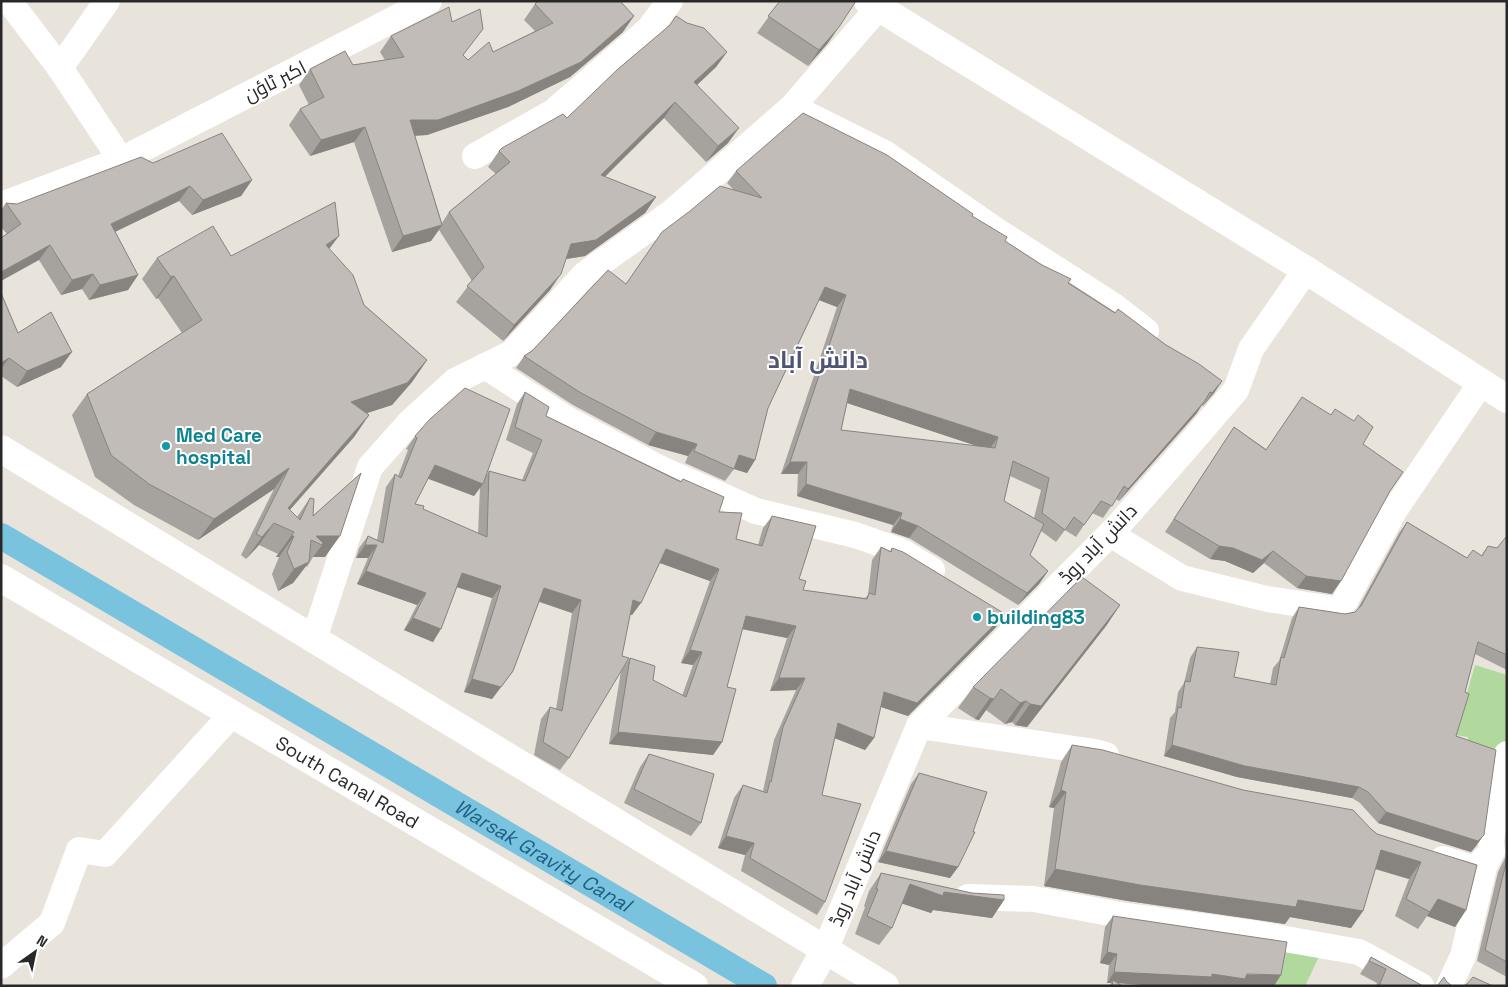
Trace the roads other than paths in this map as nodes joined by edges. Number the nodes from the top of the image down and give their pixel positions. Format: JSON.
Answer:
{"nodes":[{"id":1,"x":8,"y":1,"type":"edge"},
{"id":2,"x":107,"y":1,"type":"edge"},
{"id":3,"x":429,"y":1,"type":"edge"},
{"id":4,"x":670,"y":1,"type":"edge"},
{"id":5,"x":874,"y":4,"type":"edge"},
{"id":6,"x":60,"y":68,"type":"junction"},
{"id":7,"x":792,"y":107,"type":"junction"},
{"id":8,"x":475,"y":156,"type":"dead end"},
{"id":9,"x":121,"y":160,"type":"junction"},
{"id":10,"x":1,"y":205,"type":"edge"},
{"id":11,"x":1306,"y":270,"type":"junction"},
{"id":12,"x":1166,"y":346,"type":"edge"},
{"id":13,"x":485,"y":366,"type":"junction"},
{"id":14,"x":1214,"y":375,"type":"edge"},
{"id":15,"x":1481,"y":383,"type":"junction"},
{"id":16,"x":1236,"y":390,"type":"junction"},
{"id":17,"x":1507,"y":399,"type":"edge"},
{"id":18,"x":1,"y":449,"type":"edge"},
{"id":19,"x":1110,"y":534,"type":"junction"},
{"id":20,"x":1,"y":578,"type":"edge"},
{"id":21,"x":949,"y":581,"type":"edge"},
{"id":22,"x":997,"y":610,"type":"edge"},
{"id":23,"x":1020,"y":624,"type":"junction"},
{"id":24,"x":314,"y":639,"type":"junction"},
{"id":25,"x":232,"y":714,"type":"junction"},
{"id":26,"x":919,"y":726,"type":"junction"},
{"id":27,"x":1507,"y":754,"type":"edge"},
{"id":28,"x":1132,"y":762,"type":"edge"},
{"id":29,"x":1492,"y":851,"type":"junction"},
{"id":30,"x":1422,"y":853,"type":"edge"},
{"id":31,"x":944,"y":892,"type":"edge"},
{"id":32,"x":825,"y":950,"type":"junction"},
{"id":33,"x":1,"y":966,"type":"edge"},
{"id":34,"x":694,"y":986,"type":"edge"},
{"id":35,"x":805,"y":986,"type":"edge"},
{"id":36,"x":885,"y":986,"type":"edge"},
{"id":37,"x":1421,"y":986,"type":"edge"},
{"id":38,"x":1449,"y":986,"type":"edge"}],
"edges":[{"from":1,"to":6,"type":"street"},
{"from":2,"to":6,"type":"street"},
{"from":3,"to":9,"type":"street","name":"اکبر ٹاؤن"},
{"from":4,"to":8,"type":"street"},
{"from":5,"to":7,"type":"street"},
{"from":5,"to":11,"type":"main road"},
{"from":6,"to":9,"type":"street"},
{"from":7,"to":12,"type":"street"},
{"from":7,"to":13,"type":"street"},
{"from":9,"to":10,"type":"street","name":"اکبر ٹاؤن"},
{"from":11,"to":15,"type":"main road"},
{"from":11,"to":16,"type":"street","name":"دانش آباد روڈ"},
{"from":13,"to":21,"type":"street"},
{"from":13,"to":24,"type":"street"},
{"from":14,"to":16,"type":"street"},
{"from":15,"to":17,"type":"main road"},
{"from":15,"to":19,"type":"street"},
{"from":16,"to":19,"type":"street","name":"دانش آباد روڈ"},
{"from":18,"to":24,"type":"main road"},
{"from":19,"to":23,"type":"street","name":"دانش آباد روڈ"},
{"from":20,"to":25,"type":"main road","name":"South Canal Road"},
{"from":22,"to":23,"type":"street"},
{"from":23,"to":26,"type":"street","name":"دانش آباد روڈ"},
{"from":24,"to":32,"type":"main road"},
{"from":25,"to":33,"type":"street"},
{"from":25,"to":34,"type":"main road","name":"South Canal Road"},
{"from":26,"to":28,"type":"street"},
{"from":26,"to":32,"type":"street","name":"دانش آباد روڈ"},
{"from":27,"to":29,"type":"street"},
{"from":29,"to":30,"type":"street"},
{"from":29,"to":38,"type":"street"},
{"from":31,"to":37,"type":"street"},
{"from":32,"to":35,"type":"main road"},
{"from":32,"to":36,"type":"main road"}]}
